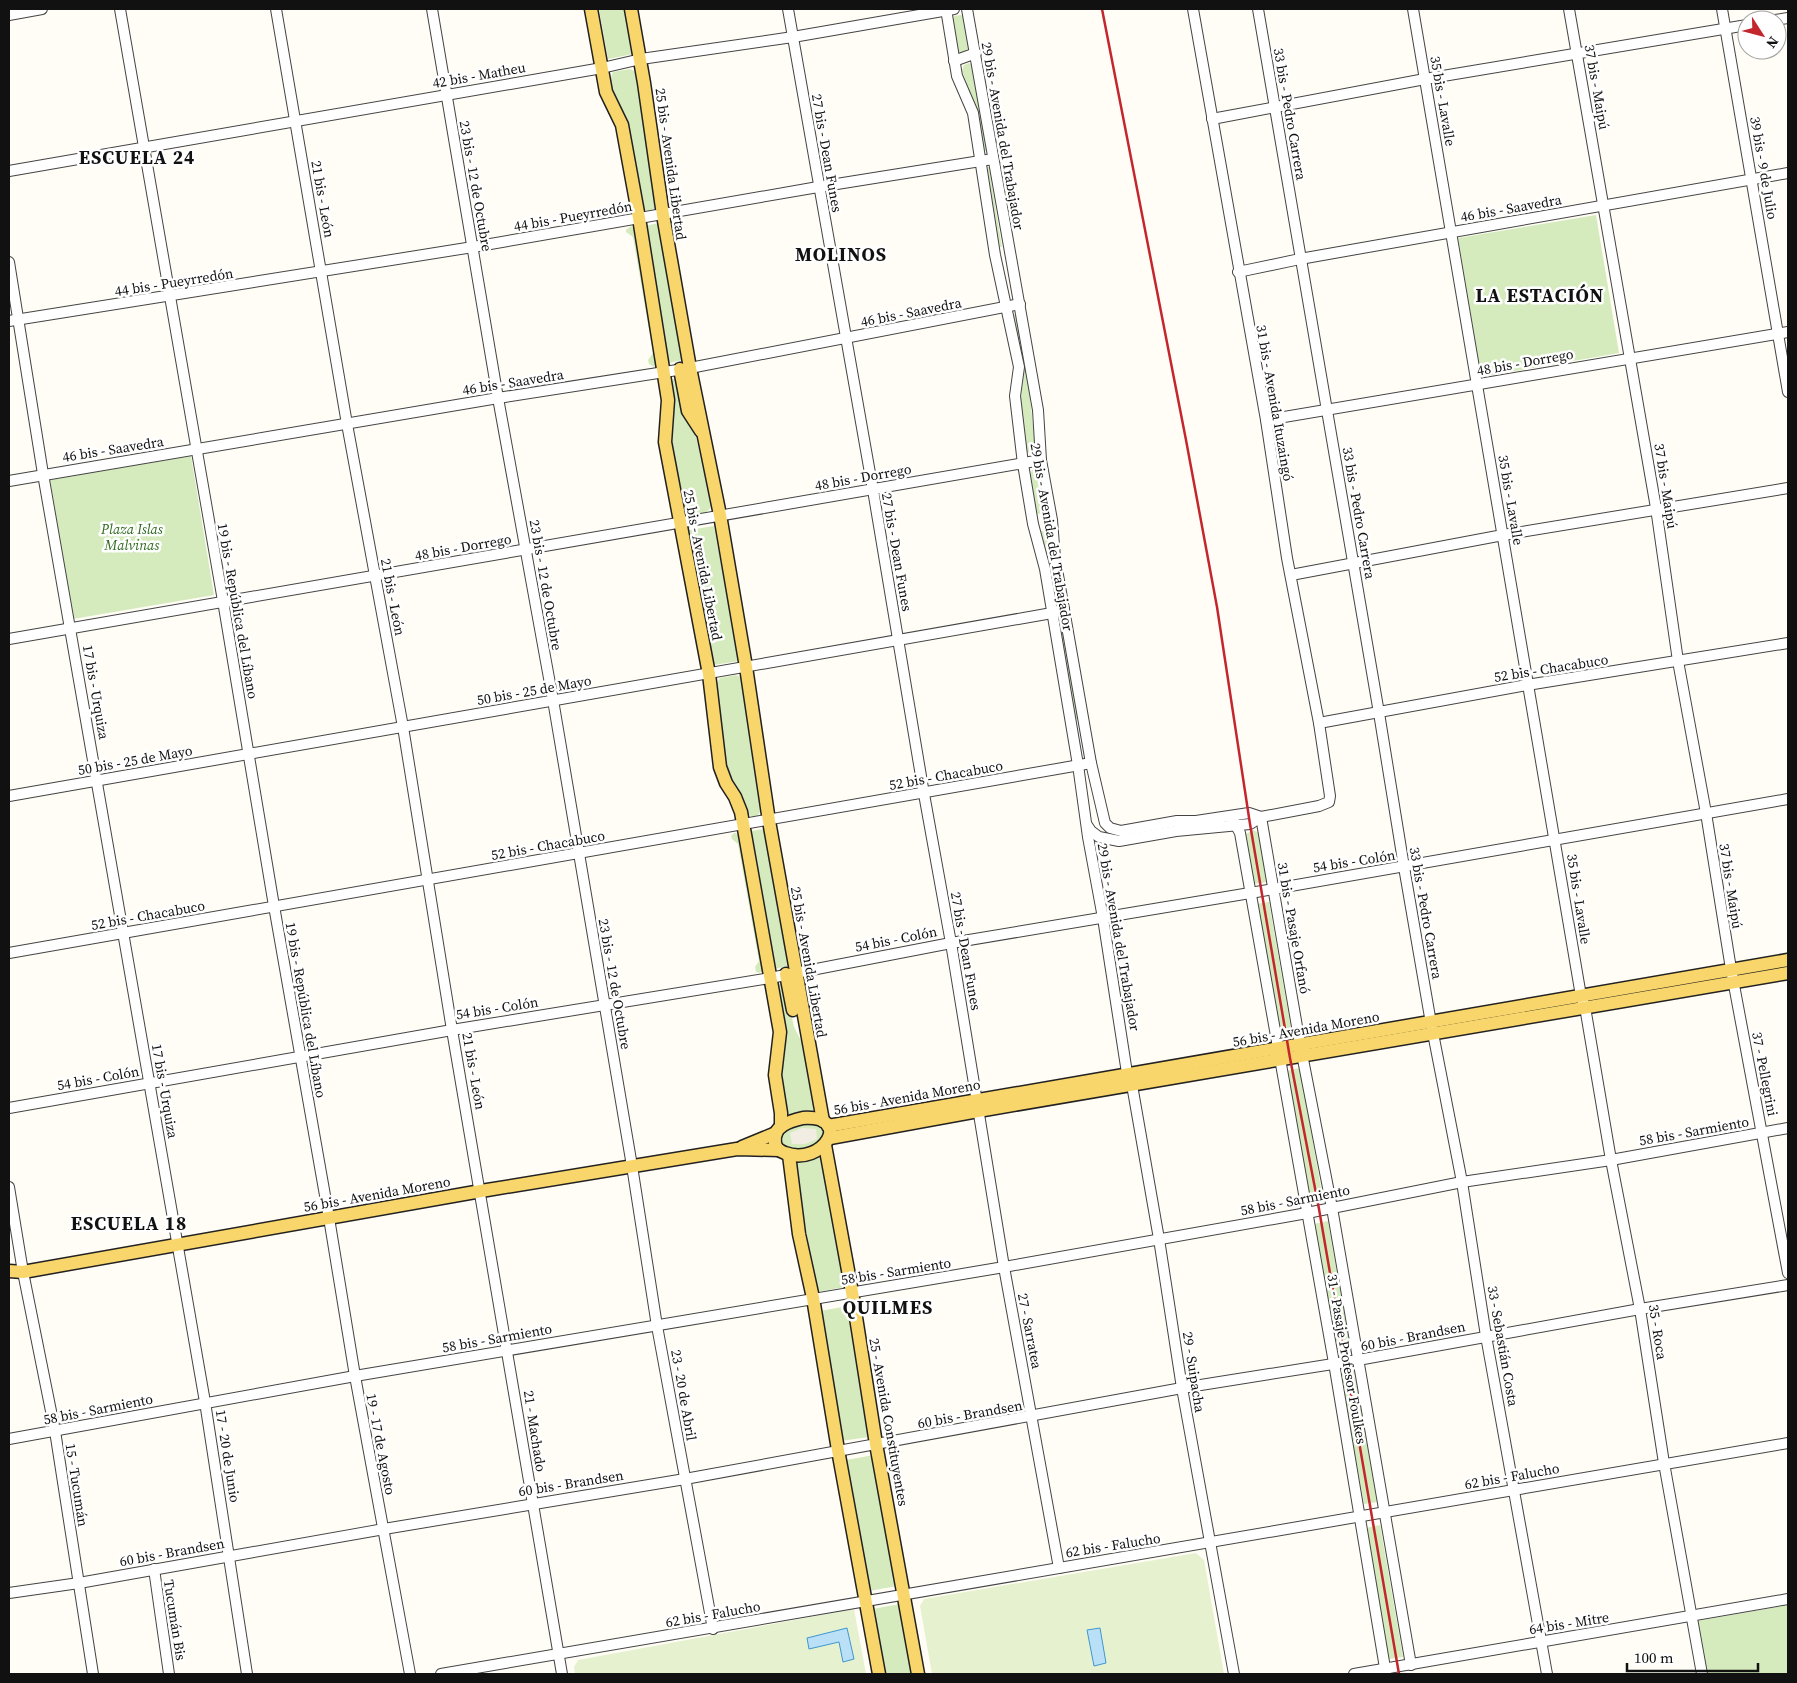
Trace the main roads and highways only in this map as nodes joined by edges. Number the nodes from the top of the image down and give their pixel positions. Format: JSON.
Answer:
{"nodes":[{"id":1,"x":592,"y":9,"type":"edge"},
{"id":2,"x":631,"y":9,"type":"edge"},
{"id":3,"x":1788,"y":960,"type":"edge"},
{"id":4,"x":1788,"y":973,"type":"edge"},
{"id":5,"x":1732,"y":975,"type":"junction"},
{"id":6,"x":779,"y":1129,"type":"junction"},
{"id":7,"x":826,"y":1133,"type":"junction"},
{"id":8,"x":737,"y":1149,"type":"junction"},
{"id":9,"x":784,"y":1152,"type":"junction"},
{"id":10,"x":9,"y":1271,"type":"edge"},
{"id":11,"x":23,"y":1272,"type":"junction"},
{"id":12,"x":9,"y":1279,"type":"edge"},
{"id":13,"x":878,"y":1673,"type":"edge"},
{"id":14,"x":918,"y":1674,"type":"edge"}],
"edges":[{"from":1,"to":6,"type":"main road","name":"25 bis - Avenida Libertad"},
{"from":2,"to":7,"type":"main road","name":"25 bis - Avenida Libertad"},
{"from":3,"to":5,"type":"main road","name":"56 bis - Avenida Moreno"},
{"from":4,"to":5,"type":"main road","name":"56 bis - Avenida Moreno"},
{"from":5,"to":7,"type":"main road","name":"56 bis - Avenida Moreno"},
{"from":6,"to":7,"type":"main road"},
{"from":6,"to":8,"type":"main road","name":"56 bis - Avenida Moreno"},
{"from":6,"to":9,"type":"main road"},
{"from":7,"to":9,"type":"main road"},
{"from":7,"to":14,"type":"main road","name":"25 - Avenida Constituyentes"},
{"from":8,"to":9,"type":"main road","name":"56 bis - Avenida Moreno"},
{"from":8,"to":11,"type":"main road","name":"56 bis - Avenida Moreno"},
{"from":9,"to":13,"type":"main road"},
{"from":10,"to":11,"type":"main road","name":"56 bis - Avenida Moreno"},
{"from":11,"to":12,"type":"main road","name":"56 bis - Avenida Moreno"}]}
